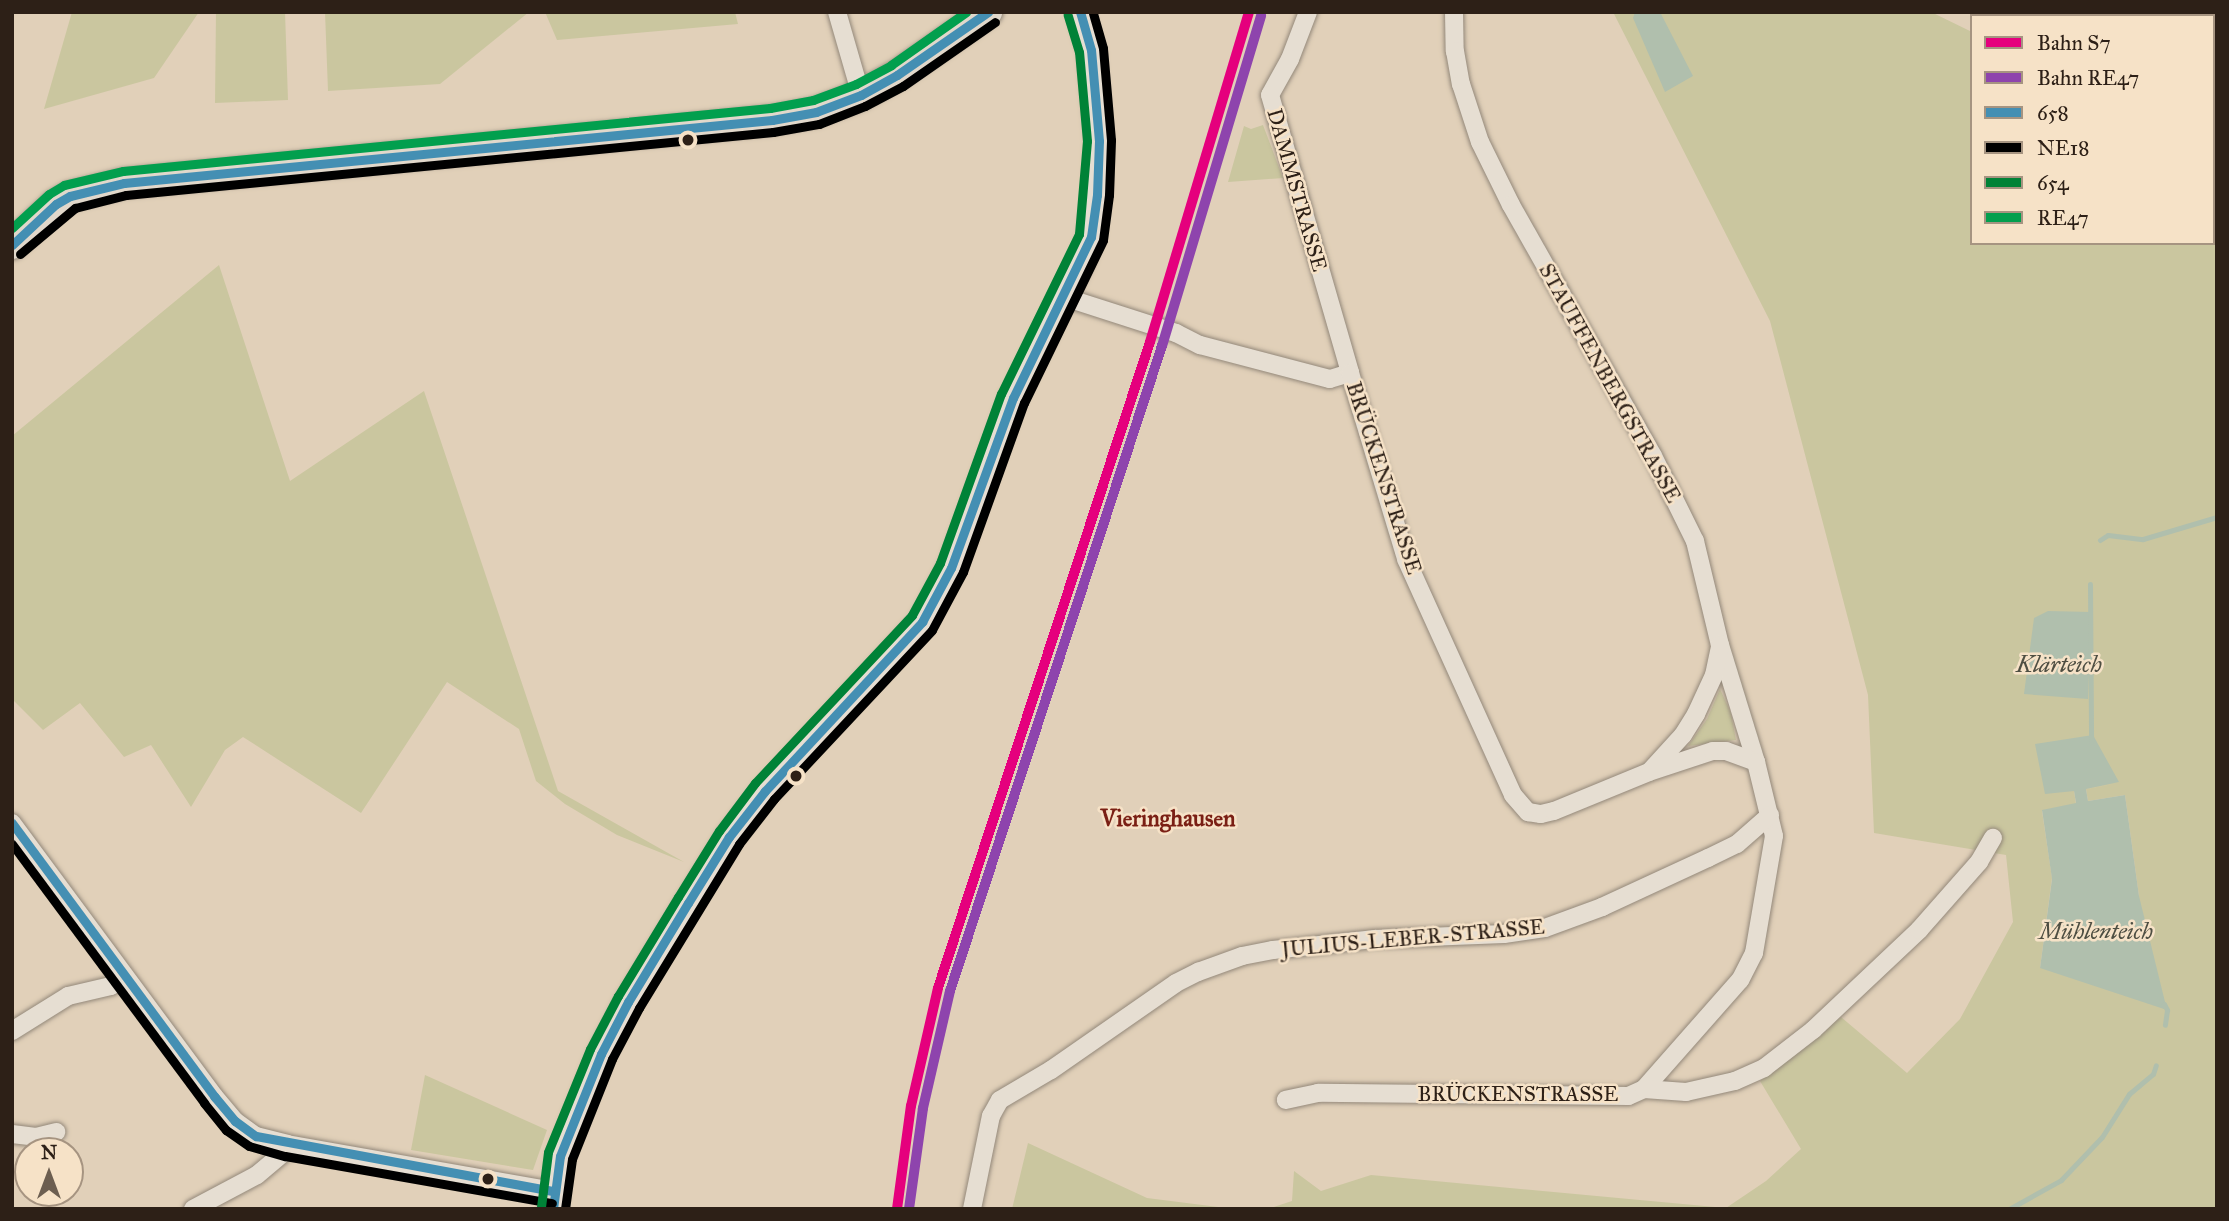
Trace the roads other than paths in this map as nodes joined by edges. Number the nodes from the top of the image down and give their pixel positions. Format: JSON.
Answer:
{"nodes":[{"id":1,"x":836,"y":12,"type":"edge"},
{"id":2,"x":988,"y":12,"type":"edge"},
{"id":3,"x":1080,"y":12,"type":"edge"},
{"id":4,"x":1307,"y":12,"type":"edge"},
{"id":5,"x":1454,"y":12,"type":"edge"},
{"id":6,"x":861,"y":96,"type":"junction"},
{"id":7,"x":12,"y":245,"type":"edge"},
{"id":8,"x":1064,"y":297,"type":"junction"},
{"id":9,"x":1350,"y":373,"type":"junction"},
{"id":10,"x":1720,"y":645,"type":"junction"},
{"id":11,"x":1756,"y":762,"type":"junction"},
{"id":12,"x":1649,"y":772,"type":"junction"},
{"id":13,"x":1770,"y":815,"type":"junction"},
{"id":14,"x":12,"y":824,"type":"edge"},
{"id":15,"x":1993,"y":838,"type":"dead end"},
{"id":16,"x":125,"y":976,"type":"junction"},
{"id":17,"x":12,"y":1031,"type":"edge"},
{"id":18,"x":1644,"y":1089,"type":"junction"},
{"id":19,"x":1286,"y":1100,"type":"dead end"},
{"id":20,"x":56,"y":1132,"type":"dead end"},
{"id":21,"x":12,"y":1134,"type":"edge"},
{"id":22,"x":287,"y":1144,"type":"junction"},
{"id":23,"x":554,"y":1200,"type":"edge"},
{"id":24,"x":193,"y":1209,"type":"edge"},
{"id":25,"x":972,"y":1209,"type":"edge"}],
"edges":[{"from":1,"to":6,"type":"street"},
{"from":2,"to":6,"type":"main road"},
{"from":3,"to":8,"type":"main road"},
{"from":4,"to":9,"type":"street","name":"DAMMSTRASSE"},
{"from":5,"to":10,"type":"street","name":"STAUFFENBERGSTRASSE"},
{"from":6,"to":7,"type":"main road"},
{"from":8,"to":9,"type":"street","name":"BRÜCKENSTRASSE"},
{"from":8,"to":23,"type":"main road"},
{"from":9,"to":12,"type":"street","name":"BRÜCKENSTRASSE"},
{"from":10,"to":11,"type":"street","name":"STAUFFENBERGSTRASSE"},
{"from":10,"to":12,"type":"street","name":"BRÜCKENSTRASSE"},
{"from":11,"to":12,"type":"street","name":"BRÜCKENSTRASSE"},
{"from":11,"to":13,"type":"street","name":"BRÜCKENSTRASSE"},
{"from":13,"to":18,"type":"street","name":"BRÜCKENSTRASSE"},
{"from":13,"to":25,"type":"street","name":"JULIUS-LEBER-STRASSE"},
{"from":14,"to":16,"type":"street"},
{"from":15,"to":18,"type":"street"},
{"from":16,"to":17,"type":"street"},
{"from":16,"to":22,"type":"street"},
{"from":18,"to":19,"type":"street","name":"BRÜCKENSTRASSE"},
{"from":20,"to":21,"type":"street"},
{"from":22,"to":23,"type":"street"},
{"from":22,"to":24,"type":"street"}]}
